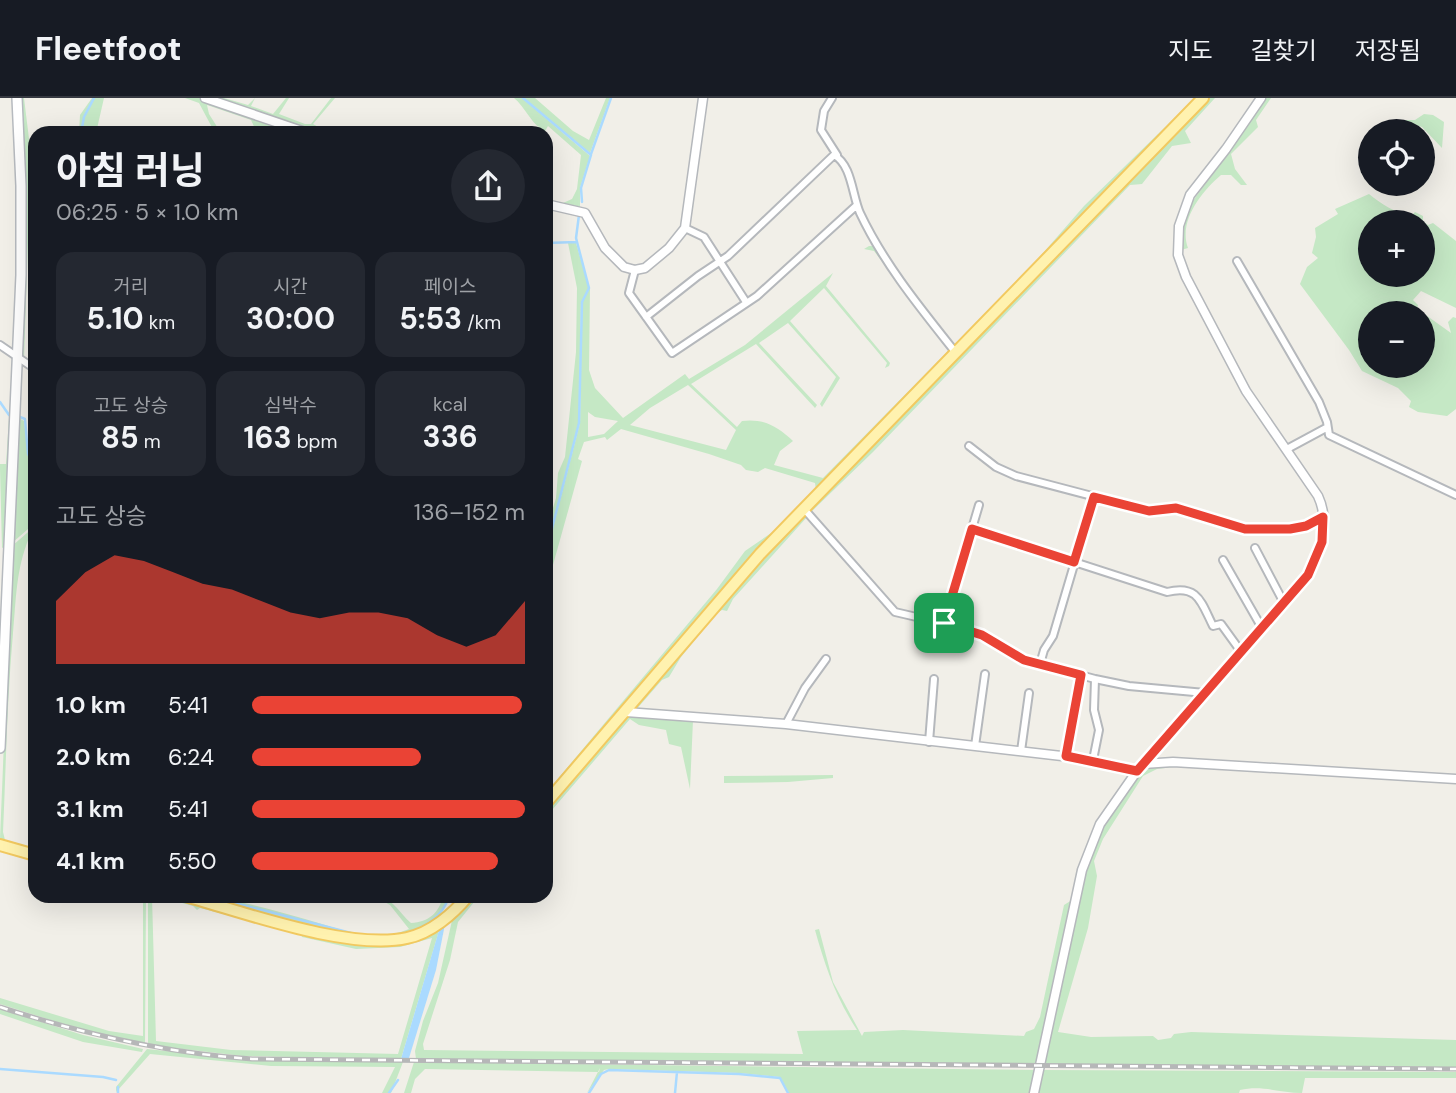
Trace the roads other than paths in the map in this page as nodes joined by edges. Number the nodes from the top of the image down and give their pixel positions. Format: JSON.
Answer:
{"nodes":[{"id":1,"x":17,"y":98,"type":"edge"},
{"id":2,"x":205,"y":98,"type":"edge"},
{"id":3,"x":703,"y":98,"type":"edge"},
{"id":4,"x":832,"y":98,"type":"edge"},
{"id":5,"x":1203,"y":98,"type":"edge"},
{"id":6,"x":1261,"y":98,"type":"edge"},
{"id":7,"x":287,"y":126,"type":"edge"},
{"id":8,"x":840,"y":158,"type":"junction"},
{"id":9,"x":857,"y":205,"type":"junction"},
{"id":10,"x":553,"y":206,"type":"edge"},
{"id":11,"x":685,"y":228,"type":"junction"},
{"id":12,"x":1237,"y":261,"type":"dead end"},
{"id":13,"x":719,"y":263,"type":"junction"},
{"id":14,"x":635,"y":270,"type":"junction"},
{"id":15,"x":746,"y":302,"type":"junction"},
{"id":16,"x":646,"y":317,"type":"junction"},
{"id":17,"x":0,"y":345,"type":"edge"},
{"id":18,"x":956,"y":353,"type":"junction"},
{"id":19,"x":18,"y":359,"type":"junction"},
{"id":20,"x":28,"y":365,"type":"edge"},
{"id":21,"x":1326,"y":428,"type":"junction"},
{"id":22,"x":969,"y":446,"type":"dead end"},
{"id":23,"x":1287,"y":449,"type":"junction"},
{"id":24,"x":1456,"y":495,"type":"edge"},
{"id":25,"x":1094,"y":497,"type":"junction"},
{"id":26,"x":979,"y":505,"type":"dead end"},
{"id":27,"x":805,"y":510,"type":"junction"},
{"id":28,"x":1323,"y":517,"type":"junction"},
{"id":29,"x":972,"y":529,"type":"junction"},
{"id":30,"x":1255,"y":548,"type":"dead end"},
{"id":31,"x":1223,"y":560,"type":"dead end"},
{"id":32,"x":1074,"y":562,"type":"junction"},
{"id":33,"x":1284,"y":603,"type":"junction"},
{"id":34,"x":944,"y":623,"type":"junction"},
{"id":35,"x":1262,"y":628,"type":"junction"},
{"id":36,"x":1242,"y":653,"type":"junction"},
{"id":37,"x":826,"y":659,"type":"dead end"},
{"id":38,"x":1040,"y":664,"type":"junction"},
{"id":39,"x":985,"y":674,"type":"dead end"},
{"id":40,"x":1081,"y":675,"type":"junction"},
{"id":41,"x":934,"y":679,"type":"dead end"},
{"id":42,"x":1095,"y":679,"type":"junction"},
{"id":43,"x":1029,"y":693,"type":"dead end"},
{"id":44,"x":1205,"y":693,"type":"junction"},
{"id":45,"x":626,"y":712,"type":"junction"},
{"id":46,"x":786,"y":724,"type":"junction"},
{"id":47,"x":929,"y":742,"type":"junction"},
{"id":48,"x":975,"y":746,"type":"junction"},
{"id":49,"x":0,"y":748,"type":"edge"},
{"id":50,"x":1021,"y":751,"type":"junction"},
{"id":51,"x":1066,"y":756,"type":"junction"},
{"id":52,"x":1093,"y":760,"type":"junction"},
{"id":53,"x":1140,"y":767,"type":"junction"},
{"id":54,"x":1456,"y":779,"type":"edge"},
{"id":55,"x":553,"y":795,"type":"edge"},
{"id":56,"x":0,"y":845,"type":"edge"},
{"id":57,"x":28,"y":853,"type":"edge"},
{"id":58,"x":211,"y":903,"type":"edge"},
{"id":59,"x":460,"y":903,"type":"edge"},
{"id":60,"x":1034,"y":1093,"type":"edge"}],
"edges":[{"from":1,"to":19,"type":"main road"},
{"from":2,"to":7,"type":"street"},
{"from":3,"to":11,"type":"street"},
{"from":4,"to":8,"type":"street"},
{"from":5,"to":18,"type":"main road"},
{"from":6,"to":23,"type":"street"},
{"from":8,"to":9,"type":"street"},
{"from":8,"to":13,"type":"street"},
{"from":9,"to":15,"type":"street"},
{"from":9,"to":18,"type":"street"},
{"from":10,"to":14,"type":"street"},
{"from":11,"to":13,"type":"street"},
{"from":11,"to":14,"type":"street"},
{"from":12,"to":21,"type":"street"},
{"from":13,"to":15,"type":"street"},
{"from":13,"to":16,"type":"street"},
{"from":14,"to":16,"type":"street"},
{"from":15,"to":16,"type":"street"},
{"from":17,"to":19,"type":"street"},
{"from":18,"to":27,"type":"main road"},
{"from":19,"to":20,"type":"street"},
{"from":19,"to":49,"type":"main road"},
{"from":21,"to":23,"type":"street"},
{"from":21,"to":24,"type":"street"},
{"from":22,"to":25,"type":"street"},
{"from":23,"to":28,"type":"street"},
{"from":25,"to":28,"type":"street"},
{"from":25,"to":32,"type":"street"},
{"from":26,"to":29,"type":"street"},
{"from":27,"to":34,"type":"street"},
{"from":27,"to":45,"type":"main road"},
{"from":28,"to":33,"type":"street"},
{"from":29,"to":32,"type":"street"},
{"from":29,"to":34,"type":"street"},
{"from":30,"to":33,"type":"street"},
{"from":31,"to":35,"type":"street"},
{"from":32,"to":36,"type":"street"},
{"from":32,"to":38,"type":"street"},
{"from":33,"to":35,"type":"street"},
{"from":34,"to":38,"type":"street"},
{"from":35,"to":36,"type":"street"},
{"from":36,"to":44,"type":"street"},
{"from":37,"to":46,"type":"street"},
{"from":38,"to":40,"type":"street"},
{"from":39,"to":48,"type":"street"},
{"from":40,"to":42,"type":"street"},
{"from":40,"to":51,"type":"street"},
{"from":41,"to":47,"type":"street"},
{"from":42,"to":44,"type":"street"},
{"from":42,"to":52,"type":"street"},
{"from":43,"to":50,"type":"street"},
{"from":44,"to":53,"type":"street"},
{"from":45,"to":46,"type":"street"},
{"from":45,"to":55,"type":"main road"},
{"from":46,"to":47,"type":"street"},
{"from":47,"to":48,"type":"street"},
{"from":48,"to":50,"type":"street"},
{"from":50,"to":51,"type":"street"},
{"from":51,"to":52,"type":"street"},
{"from":52,"to":53,"type":"street"},
{"from":53,"to":54,"type":"street"},
{"from":53,"to":60,"type":"street"},
{"from":56,"to":57,"type":"main road"},
{"from":58,"to":59,"type":"main road"}]}
